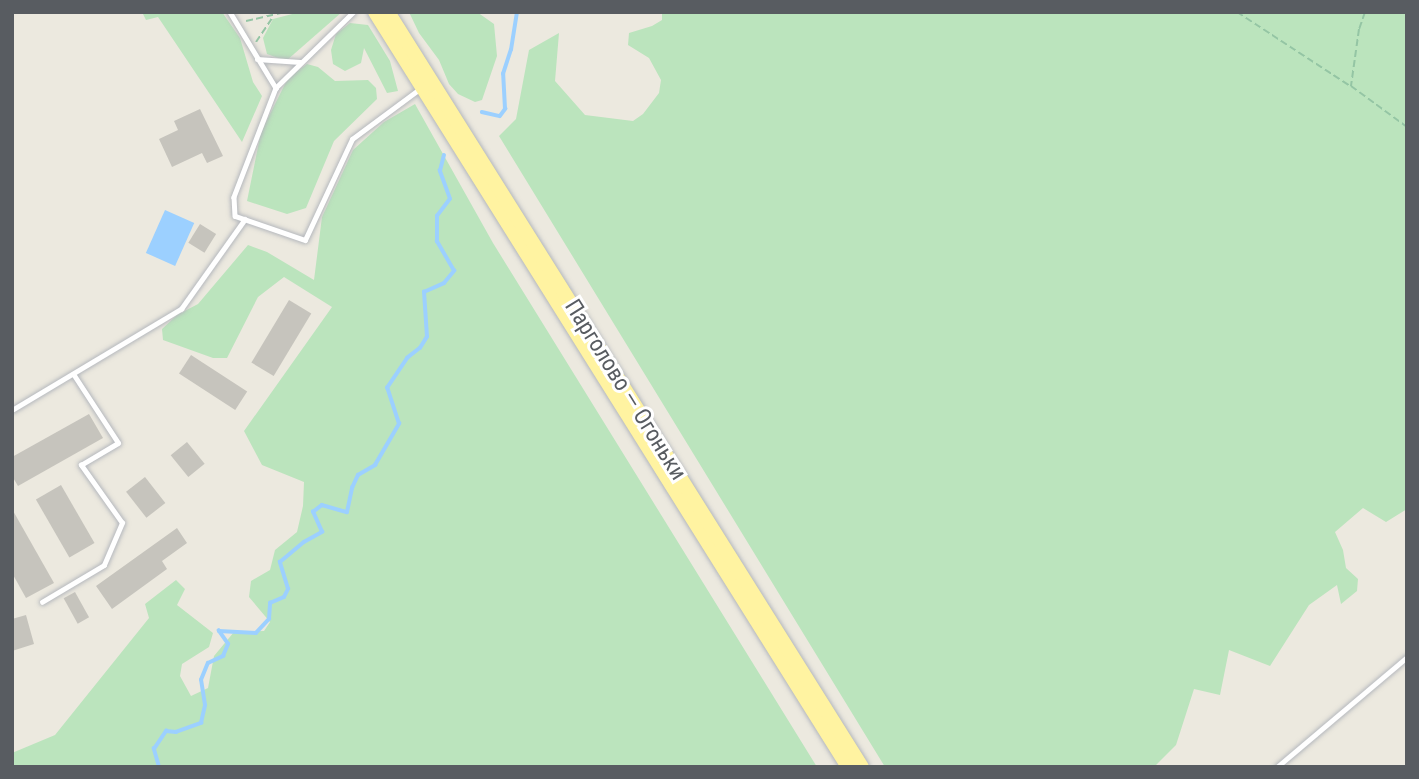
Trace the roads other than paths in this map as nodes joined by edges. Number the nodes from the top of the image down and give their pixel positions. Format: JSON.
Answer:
{"nodes":[{"id":1,"x":230,"y":12,"type":"edge"},
{"id":2,"x":354,"y":12,"type":"edge"},
{"id":3,"x":375,"y":12,"type":"edge"},
{"id":4,"x":388,"y":12,"type":"edge"},
{"id":5,"x":257,"y":59,"type":"junction"},
{"id":6,"x":300,"y":62,"type":"junction"},
{"id":7,"x":276,"y":88,"type":"junction"},
{"id":8,"x":422,"y":88,"type":"junction"},
{"id":9,"x":244,"y":219,"type":"junction"},
{"id":10,"x":73,"y":374,"type":"junction"},
{"id":11,"x":12,"y":411,"type":"edge"},
{"id":12,"x":42,"y":602,"type":"dead end"},
{"id":13,"x":1407,"y":657,"type":"edge"},
{"id":14,"x":848,"y":767,"type":"edge"},
{"id":15,"x":862,"y":767,"type":"edge"},
{"id":16,"x":1276,"y":767,"type":"edge"}],
"edges":[{"from":1,"to":5,"type":"lane"},
{"from":2,"to":6,"type":"lane"},
{"from":3,"to":8,"type":"main road","name":"Парголово — Огоньки"},
{"from":4,"to":15,"type":"main road","name":"Парголово — Огоньки"},
{"from":5,"to":6,"type":"lane"},
{"from":5,"to":7,"type":"lane"},
{"from":6,"to":7,"type":"lane"},
{"from":7,"to":9,"type":"lane"},
{"from":8,"to":9,"type":"lane"},
{"from":8,"to":14,"type":"main road","name":"Парголово — Огоньки"},
{"from":9,"to":10,"type":"lane"},
{"from":10,"to":11,"type":"lane"},
{"from":10,"to":12,"type":"lane"},
{"from":13,"to":16,"type":"lane"}]}
